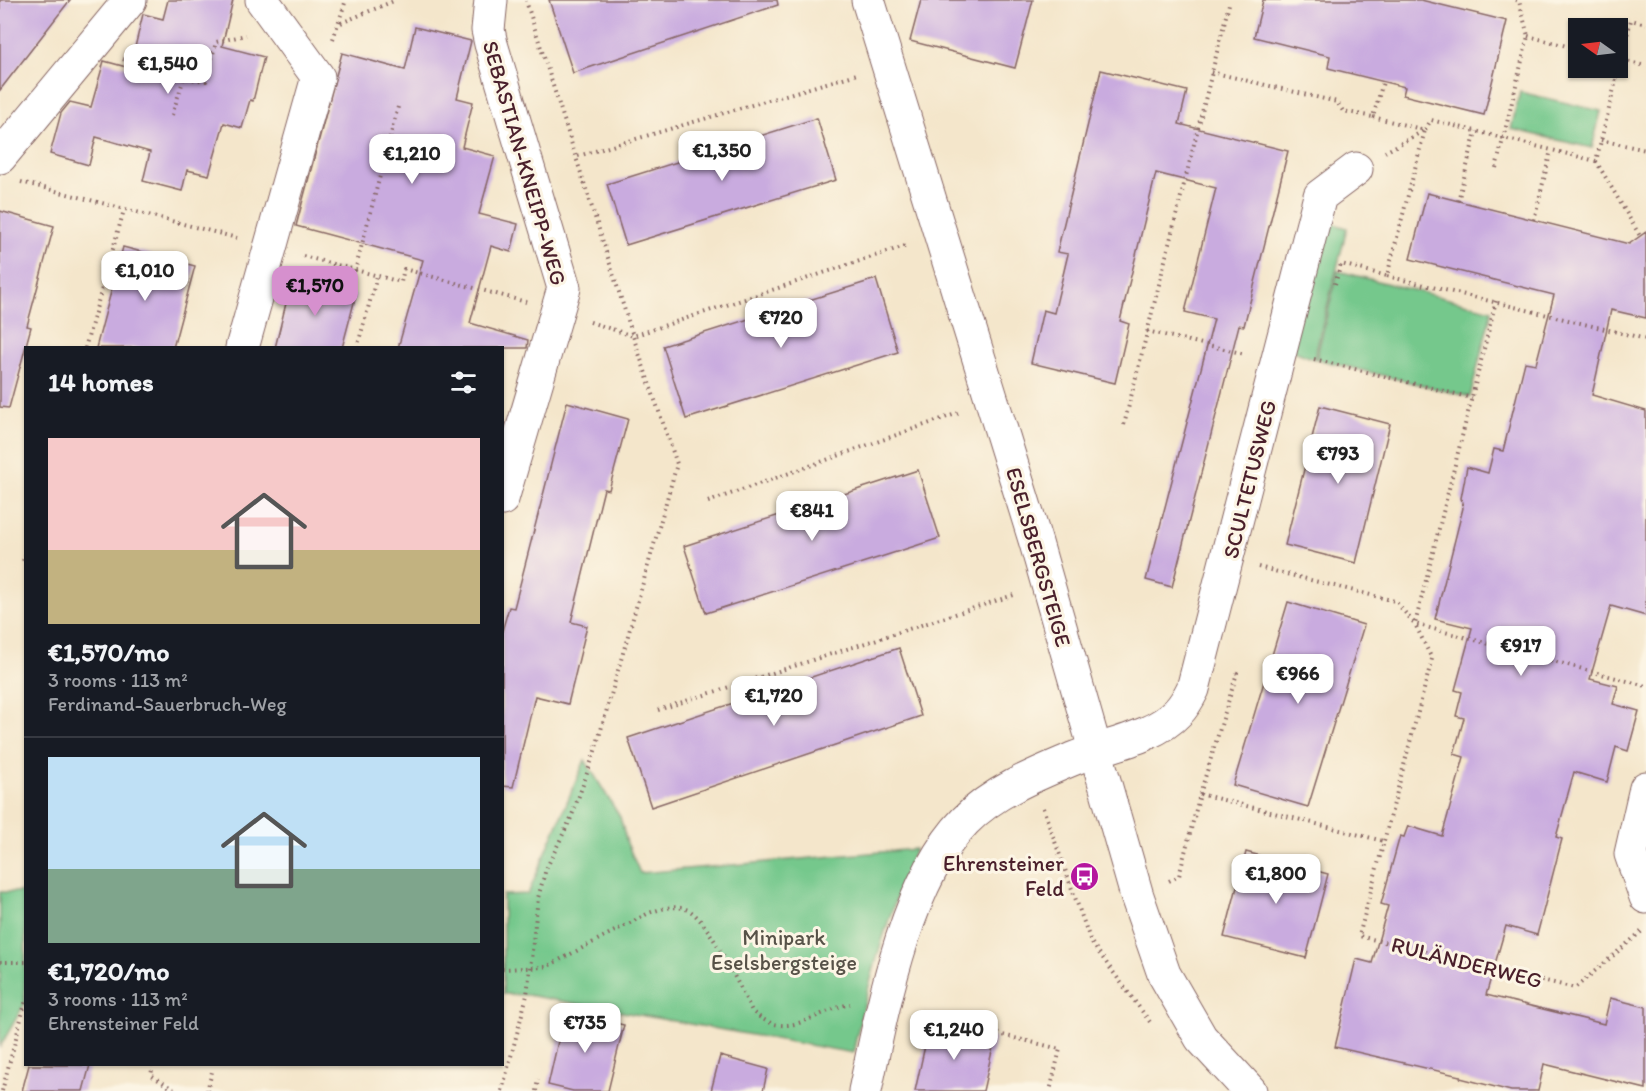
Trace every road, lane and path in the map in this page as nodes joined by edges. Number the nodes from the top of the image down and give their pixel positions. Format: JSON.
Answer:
{"nodes":[{"id":1,"x":130,"y":0,"type":"edge"},
{"id":2,"x":262,"y":0,"type":"edge"},
{"id":3,"x":396,"y":0,"type":"edge"},
{"id":4,"x":492,"y":0,"type":"edge"},
{"id":5,"x":526,"y":0,"type":"edge"},
{"id":6,"x":868,"y":0,"type":"edge"},
{"id":7,"x":1230,"y":0,"type":"edge"},
{"id":8,"x":1516,"y":0,"type":"edge"},
{"id":9,"x":340,"y":23,"type":"dead end"},
{"id":10,"x":1646,"y":24,"type":"edge"},
{"id":11,"x":282,"y":26,"type":"junction"},
{"id":12,"x":1628,"y":30,"type":"edge"},
{"id":13,"x":1528,"y":36,"type":"junction"},
{"id":14,"x":1568,"y":46,"type":"edge"},
{"id":15,"x":1628,"y":61,"type":"edge"},
{"id":16,"x":889,"y":65,"type":"junction"},
{"id":17,"x":1646,"y":66,"type":"edge"},
{"id":18,"x":1211,"y":72,"type":"junction"},
{"id":19,"x":1616,"y":78,"type":"edge"},
{"id":20,"x":1383,"y":82,"type":"dead end"},
{"id":21,"x":399,"y":103,"type":"dead end"},
{"id":22,"x":172,"y":115,"type":"dead end"},
{"id":23,"x":1373,"y":117,"type":"junction"},
{"id":24,"x":1425,"y":130,"type":"junction"},
{"id":25,"x":1476,"y":131,"type":"junction"},
{"id":26,"x":1503,"y":138,"type":"junction"},
{"id":27,"x":1601,"y":140,"type":"junction"},
{"id":28,"x":1551,"y":150,"type":"junction"},
{"id":29,"x":1646,"y":150,"type":"edge"},
{"id":30,"x":578,"y":156,"type":"junction"},
{"id":31,"x":1596,"y":161,"type":"junction"},
{"id":32,"x":6,"y":168,"type":"edge"},
{"id":33,"x":1496,"y":168,"type":"dead end"},
{"id":34,"x":1356,"y":169,"type":"joint"},
{"id":35,"x":1458,"y":201,"type":"dead end"},
{"id":36,"x":124,"y":210,"type":"junction"},
{"id":37,"x":1534,"y":220,"type":"dead end"},
{"id":38,"x":940,"y":234,"type":"junction"},
{"id":39,"x":1640,"y":236,"type":"dead end"},
{"id":40,"x":271,"y":247,"type":"junction"},
{"id":41,"x":1341,"y":264,"type":"dead end"},
{"id":42,"x":355,"y":270,"type":"junction"},
{"id":43,"x":377,"y":276,"type":"junction"},
{"id":44,"x":1387,"y":276,"type":"junction"},
{"id":45,"x":1496,"y":301,"type":"junction"},
{"id":46,"x":558,"y":311,"type":"junction"},
{"id":47,"x":1147,"y":331,"type":"junction"},
{"id":48,"x":633,"y":336,"type":"junction"},
{"id":49,"x":1646,"y":339,"type":"edge"},
{"id":50,"x":86,"y":346,"type":"edge"},
{"id":51,"x":243,"y":346,"type":"edge"},
{"id":52,"x":358,"y":346,"type":"edge"},
{"id":53,"x":1315,"y":360,"type":"dead end"},
{"id":54,"x":1278,"y":362,"type":"junction"},
{"id":55,"x":1472,"y":398,"type":"junction"},
{"id":56,"x":992,"y":401,"type":"junction"},
{"id":57,"x":1124,"y":425,"type":"dead end"},
{"id":58,"x":504,"y":492,"type":"edge"},
{"id":59,"x":708,"y":502,"type":"dead end"},
{"id":60,"x":1258,"y":567,"type":"dead end"},
{"id":61,"x":1047,"y":584,"type":"junction"},
{"id":62,"x":1415,"y":624,"type":"junction"},
{"id":63,"x":1646,"y":686,"type":"edge"},
{"id":64,"x":658,"y":710,"type":"dead end"},
{"id":65,"x":1095,"y":750,"type":"junction"},
{"id":66,"x":1210,"y":761,"type":"dead end"},
{"id":67,"x":1034,"y":775,"type":"junction"},
{"id":68,"x":1646,"y":788,"type":"edge"},
{"id":69,"x":1200,"y":794,"type":"junction"},
{"id":70,"x":1383,"y":841,"type":"junction"},
{"id":71,"x":1179,"y":876,"type":"dead end"},
{"id":72,"x":1646,"y":897,"type":"edge"},
{"id":73,"x":1646,"y":927,"type":"edge"},
{"id":74,"x":0,"y":962,"type":"edge"},
{"id":75,"x":24,"y":962,"type":"edge"},
{"id":76,"x":504,"y":969,"type":"edge"},
{"id":77,"x":532,"y":970,"type":"junction"},
{"id":78,"x":883,"y":1005,"type":"junction"},
{"id":79,"x":24,"y":1008,"type":"edge"},
{"id":80,"x":1152,"y":1026,"type":"dead end"},
{"id":81,"x":153,"y":1066,"type":"edge"},
{"id":82,"x":213,"y":1068,"type":"dead end"},
{"id":83,"x":538,"y":1079,"type":"dead end"},
{"id":84,"x":2,"y":1091,"type":"edge"},
{"id":85,"x":176,"y":1091,"type":"edge"},
{"id":86,"x":207,"y":1091,"type":"edge"},
{"id":87,"x":502,"y":1091,"type":"edge"},
{"id":88,"x":536,"y":1091,"type":"edge"},
{"id":89,"x":865,"y":1091,"type":"edge"},
{"id":90,"x":1050,"y":1091,"type":"edge"},
{"id":91,"x":1250,"y":1091,"type":"edge"}],
"edges":[{"from":1,"to":32,"type":"street"},
{"from":2,"to":11,"type":"street"},
{"from":3,"to":9,"type":"path"},
{"from":4,"to":46,"type":"street","name":"SEBASTIAN-KNEIPP-WEG"},
{"from":5,"to":30,"type":"path"},
{"from":6,"to":16,"type":"street","name":"ESELSBERGSTEIGE"},
{"from":7,"to":18,"type":"path"},
{"from":8,"to":13,"type":"path"},
{"from":10,"to":12,"type":"path"},
{"from":11,"to":22,"type":"path"},
{"from":11,"to":40,"type":"street"},
{"from":13,"to":14,"type":"path"},
{"from":13,"to":26,"type":"path"},
{"from":15,"to":17,"type":"path"},
{"from":16,"to":30,"type":"path"},
{"from":16,"to":38,"type":"street","name":"ESELSBERGSTEIGE"},
{"from":18,"to":23,"type":"path"},
{"from":18,"to":47,"type":"path"},
{"from":19,"to":27,"type":"path"},
{"from":20,"to":23,"type":"path"},
{"from":21,"to":42,"type":"path"},
{"from":23,"to":24,"type":"path"},
{"from":24,"to":25,"type":"path"},
{"from":24,"to":34,"type":"path"},
{"from":24,"to":44,"type":"path"},
{"from":25,"to":26,"type":"path"},
{"from":25,"to":35,"type":"path"},
{"from":26,"to":28,"type":"path"},
{"from":26,"to":33,"type":"path"},
{"from":27,"to":29,"type":"path"},
{"from":27,"to":31,"type":"path"},
{"from":28,"to":31,"type":"path"},
{"from":28,"to":37,"type":"path"},
{"from":30,"to":48,"type":"path"},
{"from":31,"to":39,"type":"path"},
{"from":32,"to":36,"type":"path"},
{"from":34,"to":54,"type":"street","name":"SCULTETUSWEG"},
{"from":36,"to":40,"type":"path"},
{"from":36,"to":50,"type":"path"},
{"from":38,"to":48,"type":"path"},
{"from":38,"to":56,"type":"street","name":"ESELSBERGSTEIGE"},
{"from":40,"to":42,"type":"path"},
{"from":40,"to":51,"type":"street"},
{"from":41,"to":44,"type":"path"},
{"from":42,"to":43,"type":"path"},
{"from":43,"to":46,"type":"path"},
{"from":43,"to":52,"type":"path"},
{"from":44,"to":45,"type":"path"},
{"from":45,"to":49,"type":"path"},
{"from":45,"to":55,"type":"path"},
{"from":46,"to":48,"type":"path"},
{"from":46,"to":58,"type":"street","name":"SEBASTIAN-KNEIPP-WEG"},
{"from":47,"to":54,"type":"path"},
{"from":47,"to":57,"type":"path"},
{"from":48,"to":77,"type":"path"},
{"from":53,"to":55,"type":"path"},
{"from":54,"to":65,"type":"street","name":"SCULTETUSWEG"},
{"from":55,"to":62,"type":"path"},
{"from":56,"to":59,"type":"path"},
{"from":56,"to":61,"type":"street","name":"ESELSBERGSTEIGE"},
{"from":60,"to":62,"type":"path"},
{"from":61,"to":64,"type":"path"},
{"from":61,"to":65,"type":"street","name":"ESELSBERGSTEIGE"},
{"from":62,"to":63,"type":"path"},
{"from":62,"to":70,"type":"path"},
{"from":65,"to":67,"type":"street"},
{"from":65,"to":91,"type":"street","name":"ESELSBERGSTEIGE"},
{"from":66,"to":69,"type":"path"},
{"from":67,"to":78,"type":"street"},
{"from":67,"to":80,"type":"path"},
{"from":68,"to":72,"type":"street"},
{"from":69,"to":70,"type":"path"},
{"from":69,"to":71,"type":"path"},
{"from":70,"to":73,"type":"path","name":"RULÄNDERWEG"},
{"from":74,"to":75,"type":"path"},
{"from":76,"to":77,"type":"path"},
{"from":77,"to":78,"type":"path"},
{"from":77,"to":87,"type":"path"},
{"from":78,"to":89,"type":"street"},
{"from":78,"to":90,"type":"path"},
{"from":79,"to":84,"type":"path"},
{"from":81,"to":85,"type":"path"},
{"from":82,"to":86,"type":"path"},
{"from":83,"to":88,"type":"path"}]}
